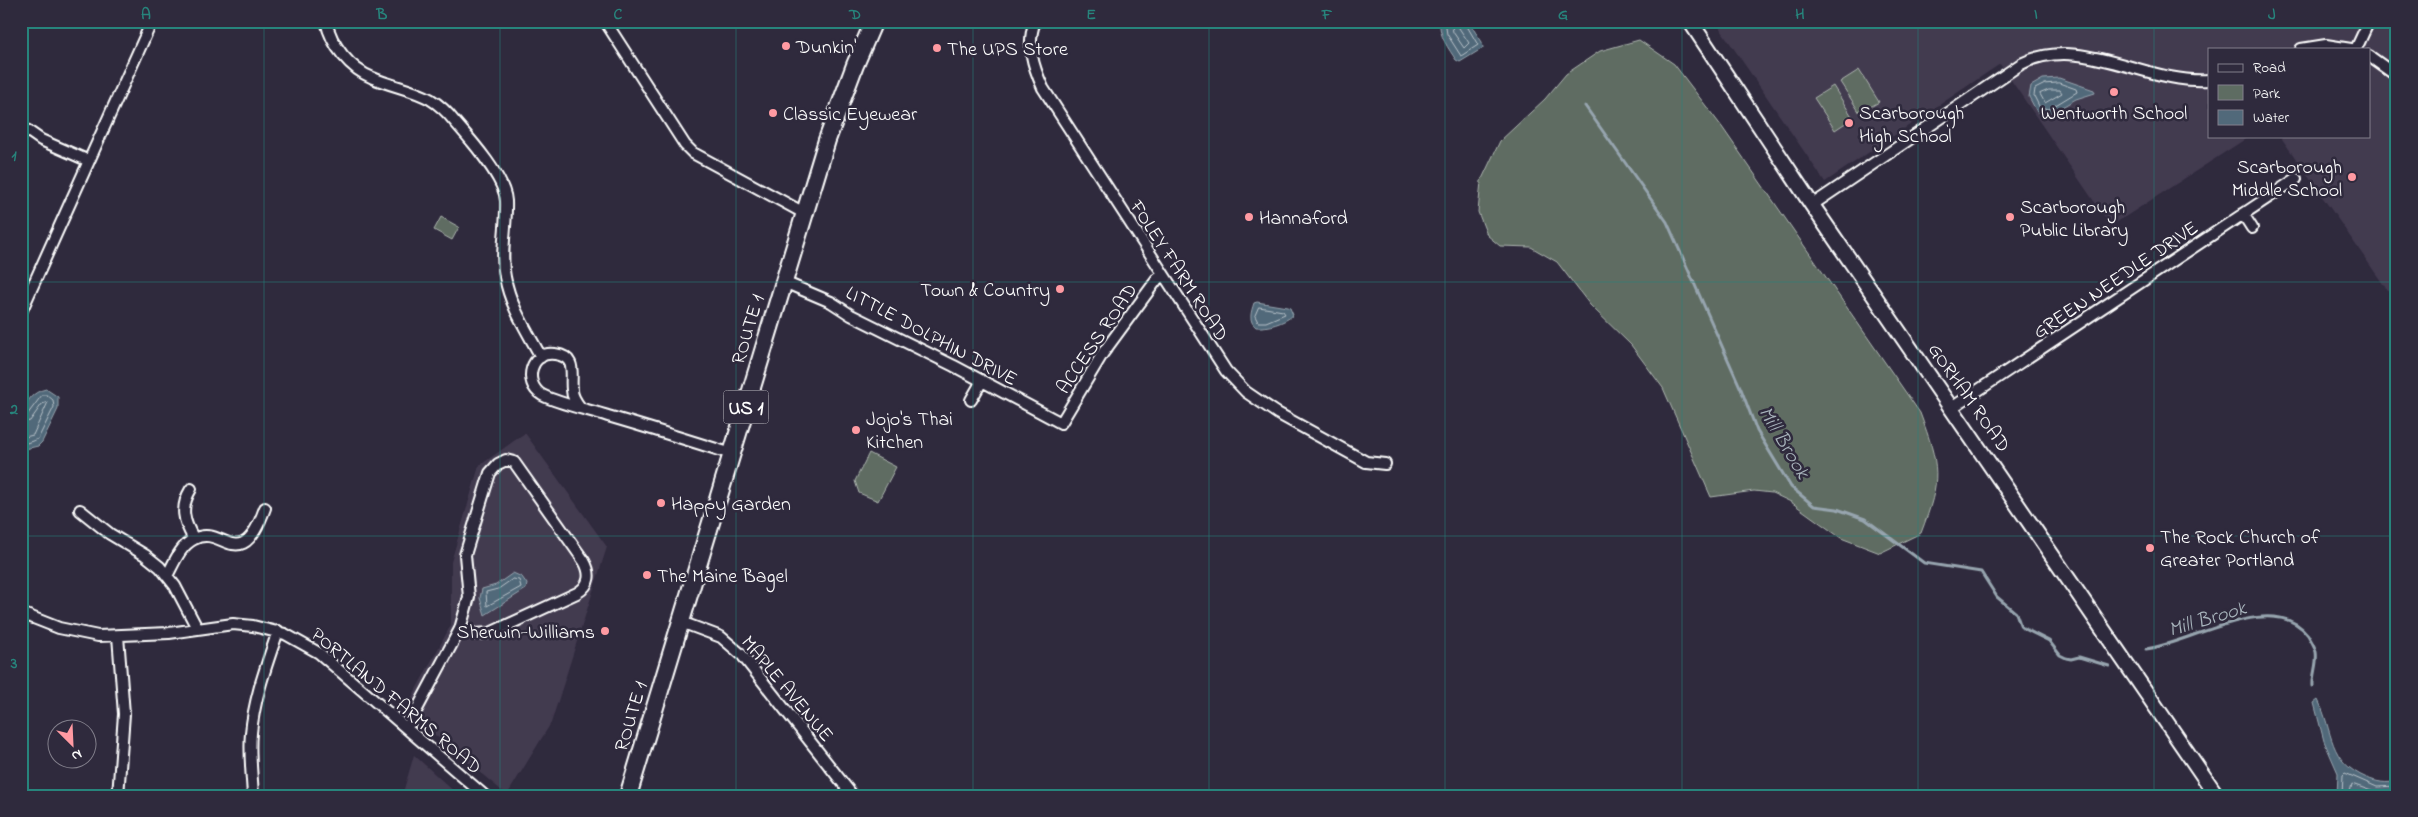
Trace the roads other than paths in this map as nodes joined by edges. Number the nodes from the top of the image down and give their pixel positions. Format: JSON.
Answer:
{"nodes":[{"id":1,"x":152,"y":21,"type":"edge"},
{"id":2,"x":326,"y":21,"type":"edge"},
{"id":3,"x":605,"y":21,"type":"edge"},
{"id":4,"x":874,"y":21,"type":"edge"},
{"id":5,"x":1035,"y":21,"type":"edge"},
{"id":6,"x":1690,"y":21,"type":"edge"},
{"id":7,"x":2370,"y":21,"type":"edge"},
{"id":8,"x":2307,"y":48,"type":"edge"},
{"id":9,"x":2345,"y":48,"type":"edge"},
{"id":10,"x":2356,"y":48,"type":"edge"},
{"id":11,"x":2370,"y":57,"type":"edge"},
{"id":12,"x":2397,"y":76,"type":"edge"},
{"id":13,"x":2208,"y":80,"type":"edge"},
{"id":14,"x":21,"y":126,"type":"edge"},
{"id":15,"x":89,"y":161,"type":"junction"},
{"id":16,"x":2296,"y":179,"type":"dead end"},
{"id":17,"x":1812,"y":204,"type":"junction"},
{"id":18,"x":804,"y":213,"type":"junction"},
{"id":19,"x":2244,"y":214,"type":"junction"},
{"id":20,"x":2252,"y":228,"type":"dead end"},
{"id":21,"x":1161,"y":274,"type":"junction"},
{"id":22,"x":784,"y":282,"type":"junction"},
{"id":23,"x":21,"y":312,"type":"edge"},
{"id":24,"x":541,"y":357,"type":"junction"},
{"id":25,"x":982,"y":381,"type":"junction"},
{"id":26,"x":971,"y":400,"type":"dead end"},
{"id":27,"x":580,"y":407,"type":"junction"},
{"id":28,"x":1953,"y":407,"type":"junction"},
{"id":29,"x":1061,"y":423,"type":"joint"},
{"id":30,"x":732,"y":454,"type":"junction"},
{"id":31,"x":1385,"y":464,"type":"dead end"},
{"id":32,"x":191,"y":489,"type":"dead end"},
{"id":33,"x":264,"y":508,"type":"dead end"},
{"id":34,"x":80,"y":510,"type":"dead end"},
{"id":35,"x":194,"y":539,"type":"junction"},
{"id":36,"x":168,"y":576,"type":"junction"},
{"id":37,"x":21,"y":613,"type":"edge"},
{"id":38,"x":681,"y":622,"type":"junction"},
{"id":39,"x":197,"y":628,"type":"junction"},
{"id":40,"x":460,"y":629,"type":"junction"},
{"id":41,"x":278,"y":631,"type":"junction"},
{"id":42,"x":118,"y":636,"type":"junction"},
{"id":43,"x":407,"y":728,"type":"junction"},
{"id":44,"x":118,"y":796,"type":"edge"},
{"id":45,"x":253,"y":796,"type":"edge"},
{"id":46,"x":486,"y":796,"type":"edge"},
{"id":47,"x":628,"y":796,"type":"edge"},
{"id":48,"x":853,"y":796,"type":"edge"},
{"id":49,"x":2217,"y":796,"type":"edge"}],
"edges":[{"from":1,"to":15,"type":"street"},
{"from":2,"to":24,"type":"street"},
{"from":3,"to":18,"type":"street"},
{"from":4,"to":18,"type":"main road","name":"ROUTE 1","number":"US 1"},
{"from":5,"to":21,"type":"street","name":"FOLEY FARM ROAD"},
{"from":6,"to":17,"type":"main road","name":"GORHAM ROAD"},
{"from":7,"to":10,"type":"street"},
{"from":8,"to":9,"type":"street"},
{"from":11,"to":12,"type":"street"},
{"from":13,"to":17,"type":"street"},
{"from":14,"to":15,"type":"street"},
{"from":15,"to":23,"type":"street"},
{"from":16,"to":19,"type":"street","name":"GREEN NEEDLE DRIVE"},
{"from":17,"to":28,"type":"main road","name":"GORHAM ROAD"},
{"from":18,"to":22,"type":"main road","name":"ROUTE 1","number":"US 1"},
{"from":19,"to":20,"type":"street"},
{"from":19,"to":28,"type":"street","name":"GREEN NEEDLE DRIVE"},
{"from":21,"to":29,"type":"street","name":"ACCESS ROAD"},
{"from":21,"to":31,"type":"street","name":"FOLEY FARM ROAD"},
{"from":22,"to":25,"type":"street","name":"LITTLE DOLPHIN DRIVE"},
{"from":22,"to":30,"type":"main road","name":"ROUTE 1","number":"US 1"},
{"from":24,"to":27,"type":"street"},
{"from":24,"to":27,"type":"street"},
{"from":25,"to":26,"type":"street"},
{"from":25,"to":29,"type":"street","name":"LITTLE DOLPHIN DRIVE"},
{"from":27,"to":30,"type":"street"},
{"from":28,"to":49,"type":"main road","name":"GORHAM ROAD"},
{"from":30,"to":38,"type":"main road","name":"ROUTE 1","number":"US 1"},
{"from":32,"to":35,"type":"street"},
{"from":33,"to":35,"type":"street"},
{"from":34,"to":36,"type":"street"},
{"from":35,"to":36,"type":"street"},
{"from":36,"to":39,"type":"street"},
{"from":37,"to":42,"type":"street","name":"PORTLAND FARMS ROAD"},
{"from":38,"to":47,"type":"main road","name":"ROUTE 1","number":"US 1"},
{"from":38,"to":48,"type":"street","name":"MAPLE AVENUE"},
{"from":39,"to":41,"type":"street","name":"PORTLAND FARMS ROAD"},
{"from":39,"to":42,"type":"street","name":"PORTLAND FARMS ROAD"},
{"from":40,"to":40,"type":"street"},
{"from":40,"to":43,"type":"street"},
{"from":41,"to":43,"type":"street","name":"PORTLAND FARMS ROAD"},
{"from":41,"to":45,"type":"street"},
{"from":42,"to":44,"type":"street"},
{"from":43,"to":46,"type":"street","name":"PORTLAND FARMS ROAD"}]}
